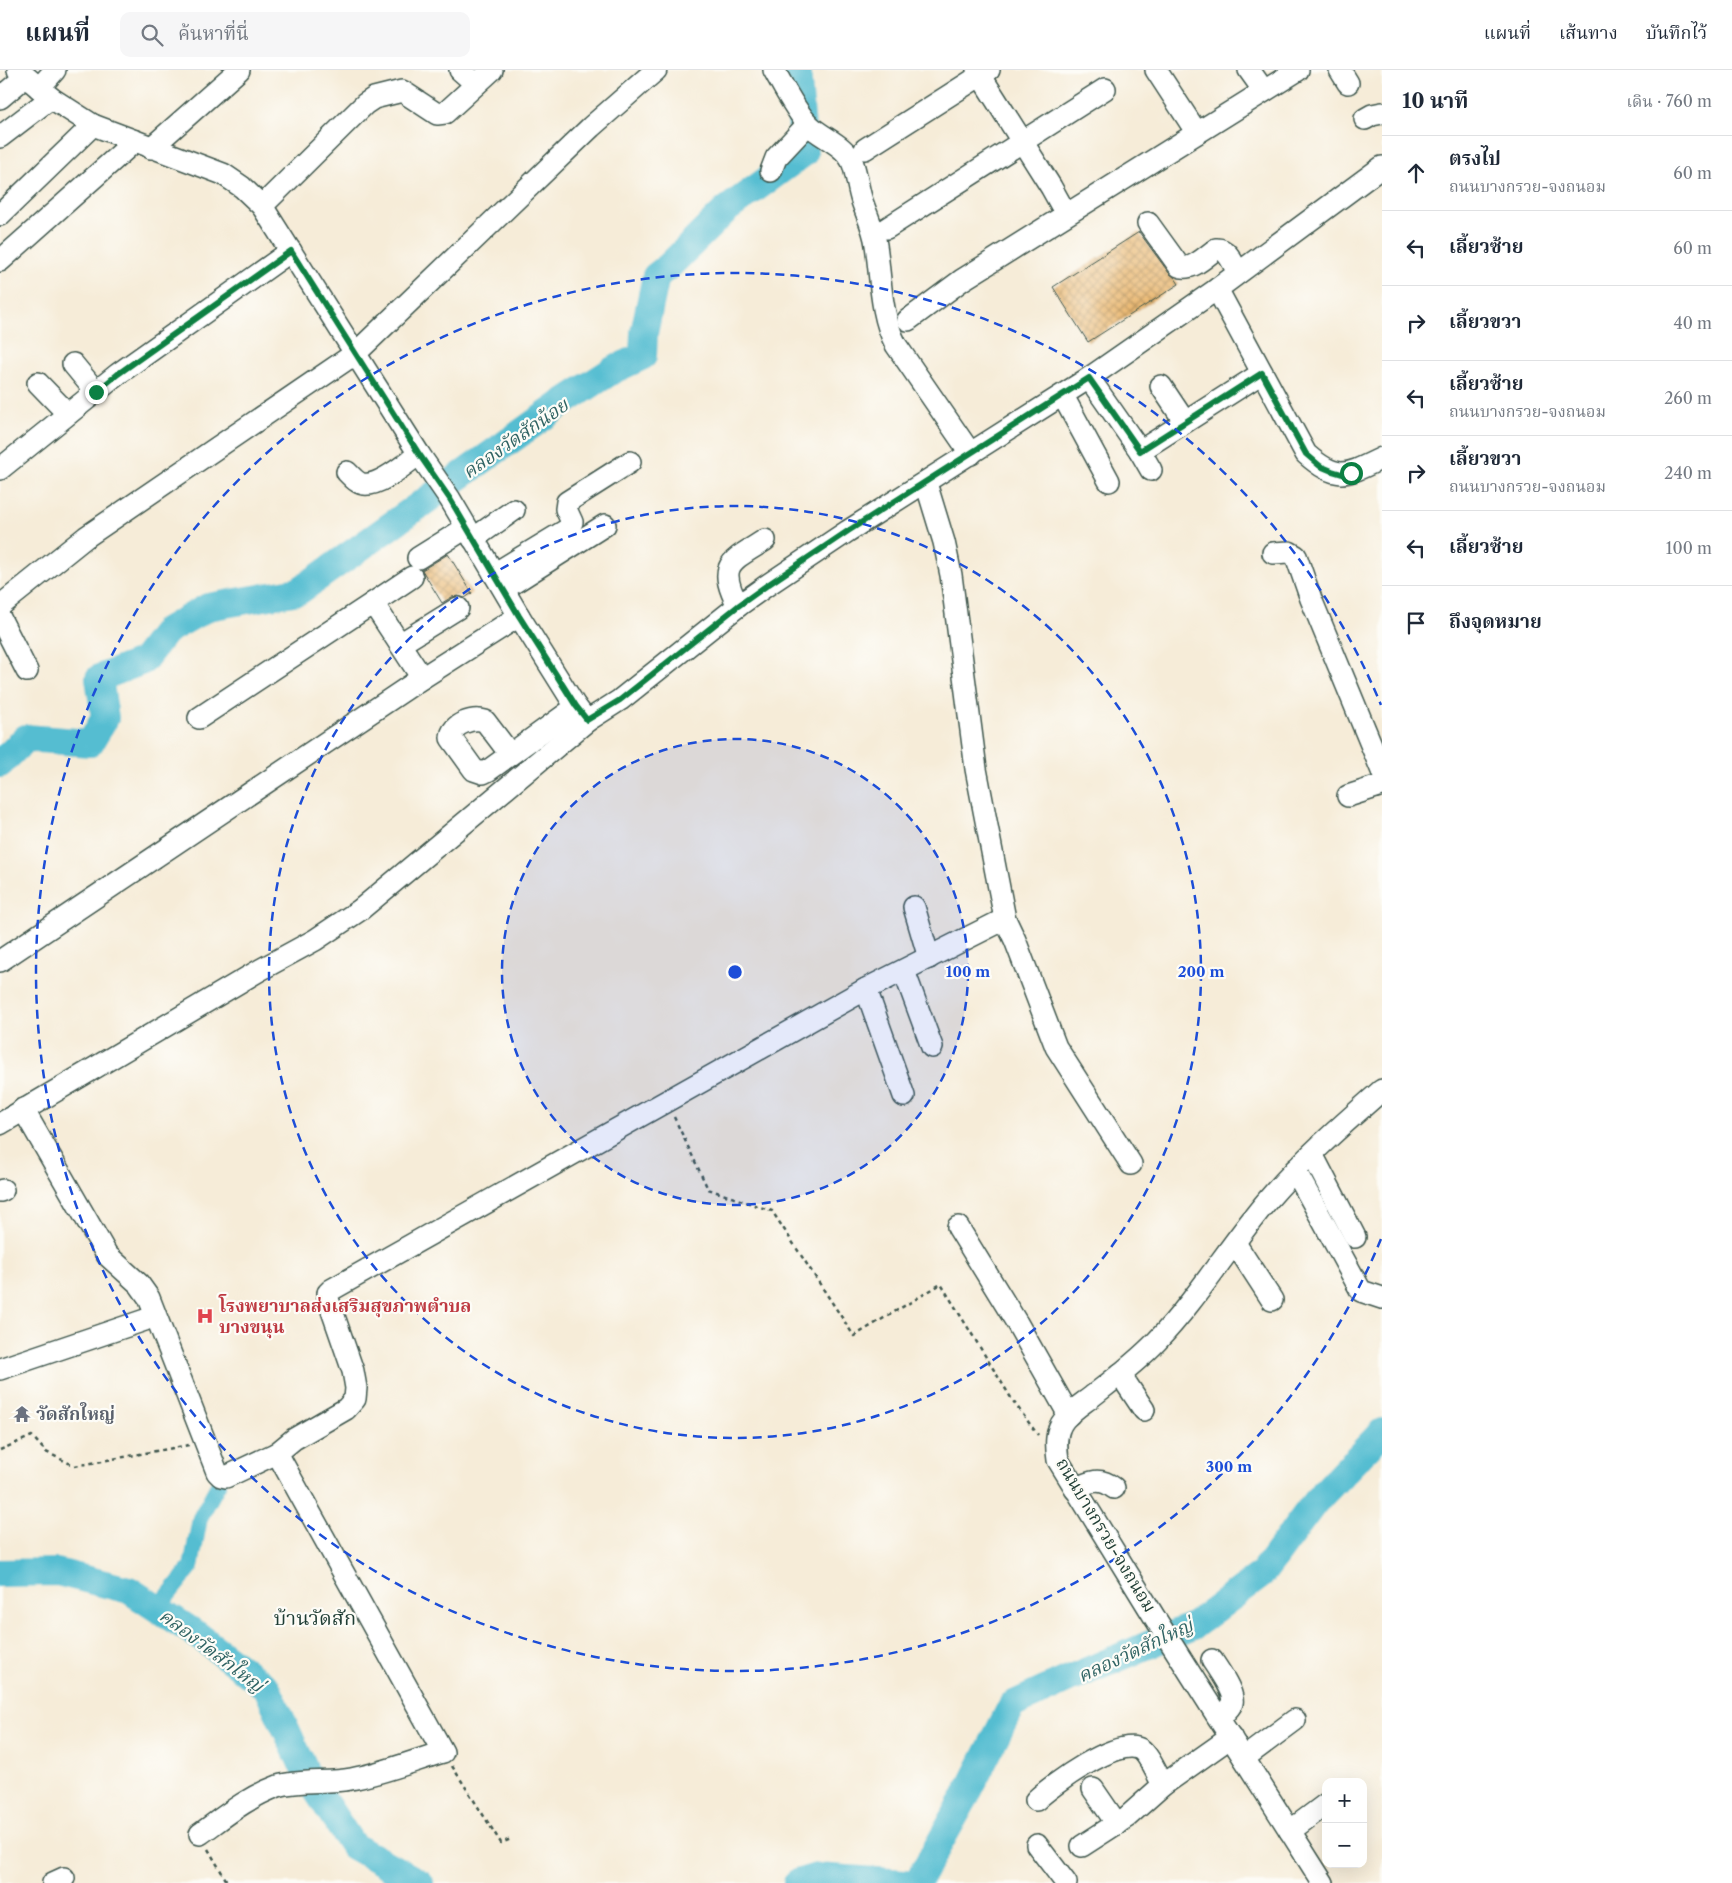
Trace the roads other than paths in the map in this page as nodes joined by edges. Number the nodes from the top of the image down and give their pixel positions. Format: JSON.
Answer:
{"nodes":[{"id":1,"x":55,"y":70,"type":"edge"},
{"id":2,"x":239,"y":70,"type":"edge"},
{"id":3,"x":460,"y":70,"type":"edge"},
{"id":4,"x":492,"y":70,"type":"edge"},
{"id":5,"x":656,"y":70,"type":"edge"},
{"id":6,"x":774,"y":70,"type":"edge"},
{"id":7,"x":1156,"y":70,"type":"edge"},
{"id":8,"x":1249,"y":70,"type":"edge"},
{"id":9,"x":1298,"y":70,"type":"edge"},
{"id":10,"x":982,"y":72,"type":"edge"},
{"id":11,"x":34,"y":83,"type":"edge"},
{"id":12,"x":476,"y":84,"type":"junction"},
{"id":13,"x":1105,"y":89,"type":"dead end"},
{"id":14,"x":1264,"y":91,"type":"junction"},
{"id":15,"x":0,"y":98,"type":"edge"},
{"id":16,"x":808,"y":124,"type":"junction"},
{"id":17,"x":93,"y":125,"type":"junction"},
{"id":18,"x":1197,"y":134,"type":"junction"},
{"id":19,"x":0,"y":138,"type":"edge"},
{"id":20,"x":1021,"y":142,"type":"junction"},
{"id":21,"x":143,"y":144,"type":"junction"},
{"id":22,"x":865,"y":149,"type":"dead end"},
{"id":23,"x":1382,"y":167,"type":"edge"},
{"id":24,"x":770,"y":171,"type":"dead end"},
{"id":25,"x":262,"y":206,"type":"junction"},
{"id":26,"x":1066,"y":214,"type":"junction"},
{"id":27,"x":0,"y":215,"type":"edge"},
{"id":28,"x":1148,"y":223,"type":"dead end"},
{"id":29,"x":887,"y":228,"type":"dead end"},
{"id":30,"x":291,"y":251,"type":"junction"},
{"id":31,"x":0,"y":261,"type":"edge"},
{"id":32,"x":1238,"y":273,"type":"junction"},
{"id":33,"x":1217,"y":289,"type":"junction"},
{"id":34,"x":908,"y":320,"type":"dead end"},
{"id":35,"x":356,"y":353,"type":"junction"},
{"id":36,"x":73,"y":364,"type":"dead end"},
{"id":37,"x":1262,"y":373,"type":"junction"},
{"id":38,"x":1089,"y":378,"type":"junction"},
{"id":39,"x":38,"y":383,"type":"dead end"},
{"id":40,"x":1161,"y":386,"type":"dead end"},
{"id":41,"x":96,"y":392,"type":"junction"},
{"id":42,"x":1063,"y":396,"type":"junction"},
{"id":43,"x":68,"y":414,"type":"junction"},
{"id":44,"x":1185,"y":422,"type":"junction"},
{"id":45,"x":1140,"y":451,"type":"junction"},
{"id":46,"x":419,"y":454,"type":"junction"},
{"id":47,"x":970,"y":454,"type":"junction"},
{"id":48,"x":1382,"y":458,"type":"edge"},
{"id":49,"x":630,"y":462,"type":"dead end"},
{"id":50,"x":0,"y":469,"type":"edge"},
{"id":51,"x":1151,"y":470,"type":"dead end"},
{"id":52,"x":347,"y":472,"type":"dead end"},
{"id":53,"x":1109,"y":480,"type":"dead end"},
{"id":54,"x":926,"y":483,"type":"junction"},
{"id":55,"x":514,"y":510,"type":"dead end"},
{"id":56,"x":605,"y":525,"type":"dead end"},
{"id":57,"x":470,"y":534,"type":"junction"},
{"id":58,"x":765,"y":540,"type":"dead end"},
{"id":59,"x":1272,"y":553,"type":"dead end"},
{"id":60,"x":499,"y":581,"type":"junction"},
{"id":61,"x":373,"y":603,"type":"junction"},
{"id":62,"x":0,"y":606,"type":"edge"},
{"id":63,"x":738,"y":606,"type":"junction"},
{"id":64,"x":458,"y":608,"type":"dead end"},
{"id":65,"x":519,"y":616,"type":"junction"},
{"id":66,"x":0,"y":618,"type":"edge"},
{"id":67,"x":400,"y":644,"type":"junction"},
{"id":68,"x":27,"y":671,"type":"dead end"},
{"id":69,"x":422,"y":678,"type":"junction"},
{"id":70,"x":581,"y":714,"type":"junction"},
{"id":71,"x":199,"y":718,"type":"dead end"},
{"id":72,"x":510,"y":754,"type":"dead end"},
{"id":73,"x":1382,"y":771,"type":"edge"},
{"id":74,"x":1382,"y":785,"type":"edge"},
{"id":75,"x":1348,"y":796,"type":"dead end"},
{"id":76,"x":914,"y":907,"type":"dead end"},
{"id":77,"x":1005,"y":919,"type":"junction"},
{"id":78,"x":928,"y":958,"type":"junction"},
{"id":79,"x":0,"y":961,"type":"edge"},
{"id":80,"x":904,"y":971,"type":"junction"},
{"id":81,"x":866,"y":989,"type":"junction"},
{"id":82,"x":932,"y":1047,"type":"dead end"},
{"id":83,"x":1381,"y":1093,"type":"edge"},
{"id":84,"x":904,"y":1096,"type":"dead end"},
{"id":85,"x":23,"y":1109,"type":"junction"},
{"id":86,"x":0,"y":1124,"type":"edge"},
{"id":87,"x":1312,"y":1154,"type":"junction"},
{"id":88,"x":1131,"y":1164,"type":"dead end"},
{"id":89,"x":1295,"y":1170,"type":"junction"},
{"id":90,"x":958,"y":1227,"type":"dead end"},
{"id":91,"x":1355,"y":1237,"type":"dead end"},
{"id":92,"x":1235,"y":1244,"type":"junction"},
{"id":93,"x":1382,"y":1298,"type":"edge"},
{"id":94,"x":1272,"y":1300,"type":"dead end"},
{"id":95,"x":145,"y":1320,"type":"dead end"},
{"id":96,"x":0,"y":1369,"type":"edge"},
{"id":97,"x":1120,"y":1374,"type":"junction"},
{"id":98,"x":1144,"y":1410,"type":"dead end"},
{"id":99,"x":1069,"y":1415,"type":"junction"},
{"id":100,"x":277,"y":1453,"type":"junction"},
{"id":101,"x":1076,"y":1488,"type":"junction"},
{"id":102,"x":1114,"y":1488,"type":"dead end"},
{"id":103,"x":1212,"y":1660,"type":"dead end"},
{"id":104,"x":1219,"y":1718,"type":"junction"},
{"id":105,"x":1295,"y":1720,"type":"dead end"},
{"id":106,"x":1231,"y":1737,"type":"junction"},
{"id":107,"x":1244,"y":1758,"type":"junction"},
{"id":108,"x":1163,"y":1785,"type":"junction"},
{"id":109,"x":1093,"y":1789,"type":"dead end"},
{"id":110,"x":1036,"y":1800,"type":"dead end"},
{"id":111,"x":1322,"y":1807,"type":"edge"},
{"id":112,"x":1117,"y":1824,"type":"junction"},
{"id":113,"x":1290,"y":1830,"type":"junction"},
{"id":114,"x":200,"y":1834,"type":"road end"},
{"id":115,"x":1037,"y":1845,"type":"dead end"},
{"id":116,"x":1082,"y":1846,"type":"dead end"},
{"id":117,"x":1066,"y":1883,"type":"edge"},
{"id":118,"x":1323,"y":1883,"type":"edge"}],
"edges":[{"from":1,"to":11,"type":"street"},
{"from":2,"to":21,"type":"street"},
{"from":3,"to":12,"type":"street"},
{"from":4,"to":12,"type":"street"},
{"from":5,"to":35,"type":"street"},
{"from":6,"to":16,"type":"street"},
{"from":7,"to":18,"type":"street"},
{"from":8,"to":14,"type":"street"},
{"from":9,"to":14,"type":"street"},
{"from":10,"to":20,"type":"street"},
{"from":10,"to":22,"type":"street"},
{"from":11,"to":15,"type":"street"},
{"from":11,"to":17,"type":"street"},
{"from":11,"to":19,"type":"street"},
{"from":12,"to":25,"type":"street"},
{"from":13,"to":20,"type":"street"},
{"from":14,"to":18,"type":"street"},
{"from":16,"to":24,"type":"street"},
{"from":16,"to":47,"type":"street"},
{"from":17,"to":21,"type":"street"},
{"from":17,"to":27,"type":"street"},
{"from":18,"to":26,"type":"street"},
{"from":20,"to":26,"type":"street"},
{"from":20,"to":29,"type":"street"},
{"from":21,"to":25,"type":"street"},
{"from":21,"to":31,"type":"street"},
{"from":23,"to":32,"type":"street"},
{"from":25,"to":30,"type":"street"},
{"from":26,"to":34,"type":"street"},
{"from":28,"to":32,"type":"street"},
{"from":30,"to":35,"type":"street"},
{"from":30,"to":41,"type":"street"},
{"from":32,"to":33,"type":"street"},
{"from":33,"to":37,"type":"street"},
{"from":33,"to":38,"type":"street"},
{"from":35,"to":46,"type":"street"},
{"from":35,"to":62,"type":"street"},
{"from":36,"to":41,"type":"street"},
{"from":37,"to":44,"type":"street"},
{"from":37,"to":48,"type":"street"},
{"from":38,"to":42,"type":"street"},
{"from":38,"to":45,"type":"street"},
{"from":39,"to":43,"type":"street"},
{"from":40,"to":44,"type":"street"},
{"from":41,"to":43,"type":"street"},
{"from":42,"to":47,"type":"street"},
{"from":42,"to":53,"type":"street"},
{"from":43,"to":50,"type":"street"},
{"from":44,"to":45,"type":"street"},
{"from":45,"to":51,"type":"street"},
{"from":46,"to":52,"type":"street"},
{"from":46,"to":57,"type":"street"},
{"from":47,"to":54,"type":"street"},
{"from":49,"to":60,"type":"street"},
{"from":54,"to":63,"type":"street"},
{"from":54,"to":77,"type":"street"},
{"from":55,"to":57,"type":"street"},
{"from":56,"to":60,"type":"street"},
{"from":57,"to":60,"type":"street"},
{"from":57,"to":61,"type":"street"},
{"from":58,"to":63,"type":"street"},
{"from":59,"to":73,"type":"street"},
{"from":60,"to":65,"type":"street"},
{"from":61,"to":67,"type":"street"},
{"from":61,"to":71,"type":"street"},
{"from":63,"to":70,"type":"street"},
{"from":64,"to":67,"type":"street"},
{"from":65,"to":69,"type":"street"},
{"from":65,"to":70,"type":"street"},
{"from":66,"to":68,"type":"street"},
{"from":67,"to":69,"type":"street"},
{"from":69,"to":79,"type":"street"},
{"from":70,"to":72,"type":"street"},
{"from":70,"to":85,"type":"street"},
{"from":74,"to":75,"type":"street"},
{"from":76,"to":78,"type":"street"},
{"from":77,"to":78,"type":"street"},
{"from":77,"to":88,"type":"street"},
{"from":78,"to":80,"type":"street"},
{"from":80,"to":81,"type":"street"},
{"from":80,"to":82,"type":"street"},
{"from":81,"to":84,"type":"street"},
{"from":81,"to":100,"type":"street"},
{"from":83,"to":87,"type":"street","name":"ถนนบางกรวย-จงถนอม"},
{"from":85,"to":86,"type":"street"},
{"from":85,"to":100,"type":"street"},
{"from":87,"to":89,"type":"street","name":"ถนนบางกรวย-จงถนอม"},
{"from":87,"to":91,"type":"street"},
{"from":89,"to":92,"type":"street","name":"ถนนบางกรวย-จงถนอม"},
{"from":89,"to":93,"type":"street"},
{"from":90,"to":99,"type":"street"},
{"from":92,"to":94,"type":"street"},
{"from":92,"to":97,"type":"street","name":"ถนนบางกรวย-จงถนอม"},
{"from":95,"to":96,"type":"street"},
{"from":97,"to":98,"type":"street"},
{"from":97,"to":99,"type":"street","name":"ถนนบางกรวย-จงถนอม"},
{"from":99,"to":101,"type":"street","name":"ถนนบางกรวย-จงถนอม"},
{"from":100,"to":114,"type":"street"},
{"from":101,"to":102,"type":"street"},
{"from":101,"to":104,"type":"street","name":"ถนนบางกรวย-จงถนอม"},
{"from":103,"to":104,"type":"street"},
{"from":104,"to":106,"type":"street","name":"ถนนบางกรวย-จงถนอม"},
{"from":105,"to":107,"type":"street"},
{"from":106,"to":107,"type":"street","name":"ถนนบางกรวย-จงถนอม"},
{"from":106,"to":108,"type":"street"},
{"from":107,"to":113,"type":"street","name":"ถนนบางกรวย-จงถนอม"},
{"from":108,"to":110,"type":"street"},
{"from":108,"to":112,"type":"street"},
{"from":109,"to":112,"type":"street"},
{"from":111,"to":113,"type":"street"},
{"from":112,"to":116,"type":"street"},
{"from":113,"to":118,"type":"street","name":"ถนนบางกรวย-จงถนอม"},
{"from":115,"to":117,"type":"street"}]}
